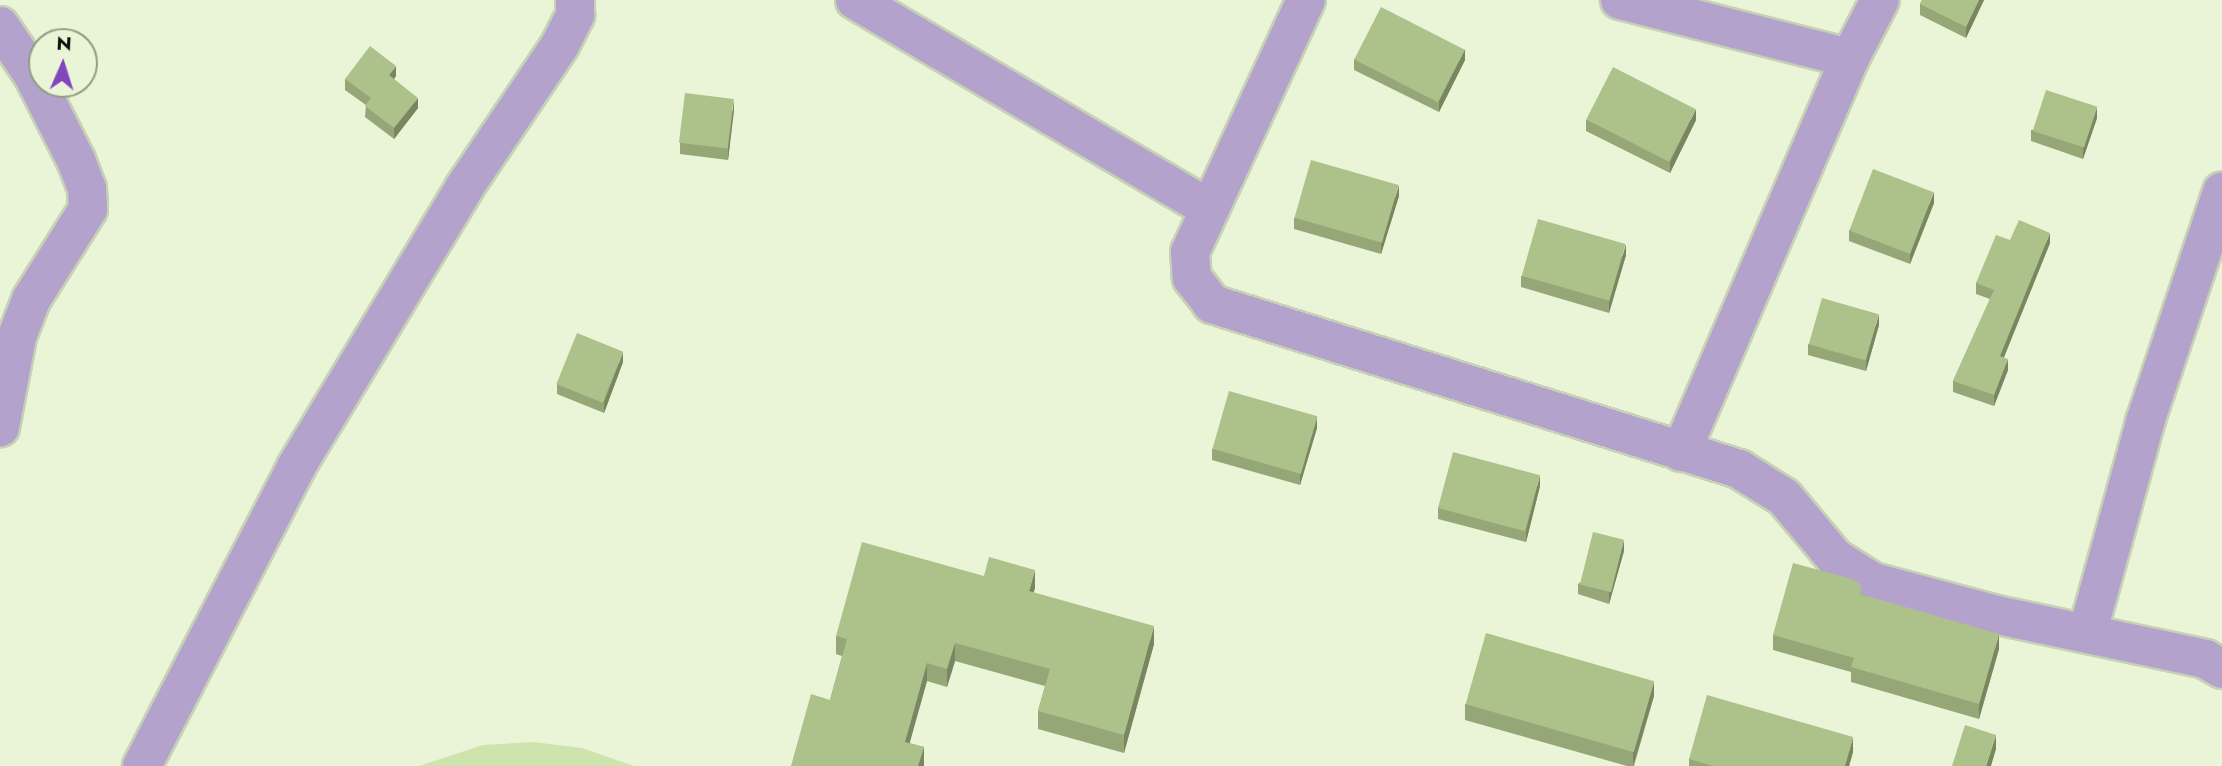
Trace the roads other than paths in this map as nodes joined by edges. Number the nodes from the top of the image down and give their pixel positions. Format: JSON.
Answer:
{"nodes":[{"id":1,"x":575,"y":0,"type":"edge"},
{"id":2,"x":855,"y":0,"type":"edge"},
{"id":3,"x":1306,"y":0,"type":"edge"},
{"id":4,"x":1620,"y":0,"type":"edge"},
{"id":5,"x":1880,"y":0,"type":"edge"},
{"id":6,"x":0,"y":26,"type":"edge"},
{"id":7,"x":1850,"y":58,"type":"junction"},
{"id":8,"x":2222,"y":192,"type":"edge"},
{"id":9,"x":1210,"y":209,"type":"junction"},
{"id":10,"x":0,"y":427,"type":"edge"},
{"id":11,"x":1681,"y":452,"type":"junction"},
{"id":12,"x":2088,"y":631,"type":"junction"},
{"id":13,"x":2222,"y":669,"type":"edge"},
{"id":14,"x":142,"y":766,"type":"edge"}],
"edges":[{"from":1,"to":14,"type":"street"},
{"from":2,"to":9,"type":"street"},
{"from":3,"to":9,"type":"street"},
{"from":4,"to":7,"type":"street"},
{"from":5,"to":7,"type":"street"},
{"from":6,"to":10,"type":"street"},
{"from":7,"to":11,"type":"street"},
{"from":8,"to":12,"type":"street"},
{"from":9,"to":11,"type":"street"},
{"from":11,"to":12,"type":"street"},
{"from":12,"to":13,"type":"street"}]}
